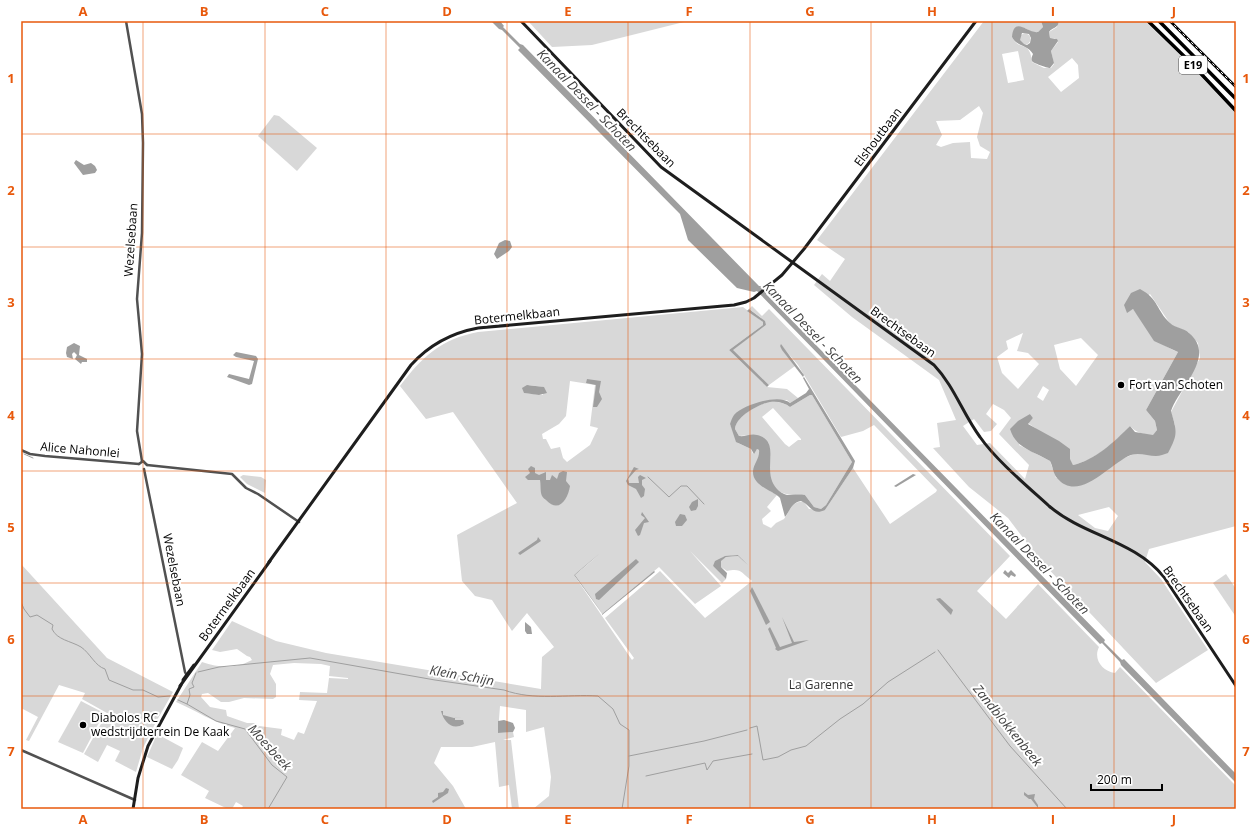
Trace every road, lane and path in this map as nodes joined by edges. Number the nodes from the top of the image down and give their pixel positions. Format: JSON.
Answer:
{"nodes":[{"id":1,"x":126,"y":21,"type":"edge"},
{"id":2,"x":521,"y":21,"type":"edge"},
{"id":3,"x":976,"y":21,"type":"edge"},
{"id":4,"x":1148,"y":21,"type":"edge"},
{"id":5,"x":1159,"y":21,"type":"edge"},
{"id":6,"x":1236,"y":100,"type":"edge"},
{"id":7,"x":1236,"y":111,"type":"edge"},
{"id":8,"x":793,"y":263,"type":"junction"},
{"id":9,"x":21,"y":450,"type":"edge"},
{"id":10,"x":142,"y":461,"type":"junction"},
{"id":11,"x":139,"y":464,"type":"junction"},
{"id":12,"x":147,"y":465,"type":"junction"},
{"id":13,"x":144,"y":469,"type":"junction"},
{"id":14,"x":298,"y":522,"type":"junction"},
{"id":15,"x":200,"y":658,"type":"junction"},
{"id":16,"x":186,"y":674,"type":"junction"},
{"id":17,"x":180,"y":686,"type":"junction"},
{"id":18,"x":1236,"y":686,"type":"edge"},
{"id":19,"x":21,"y":750,"type":"edge"},
{"id":20,"x":135,"y":800,"type":"junction"},
{"id":21,"x":133,"y":809,"type":"edge"}],
"edges":[{"from":1,"to":10,"type":"street","name":"Wezelsebaan"},
{"from":2,"to":8,"type":"main road","name":"Brechtsebaan"},
{"from":3,"to":8,"type":"main road","name":"Elshoutbaan"},
{"from":4,"to":7,"type":"highway","number":"E19"},
{"from":5,"to":6,"type":"highway","number":"E19"},
{"from":8,"to":14,"type":"main road","name":"Botermelkbaan"},
{"from":8,"to":18,"type":"main road","name":"Brechtsebaan"},
{"from":9,"to":11,"type":"street","name":"Alice Nahonlei"},
{"from":10,"to":11,"type":"street"},
{"from":10,"to":12,"type":"street"},
{"from":11,"to":13,"type":"street"},
{"from":12,"to":13,"type":"street"},
{"from":12,"to":14,"type":"street"},
{"from":13,"to":16,"type":"street","name":"Wezelsebaan"},
{"from":14,"to":15,"type":"main road","name":"Botermelkbaan"},
{"from":15,"to":16,"type":"main road","name":"Botermelkbaan"},
{"from":15,"to":17,"type":"main road","name":"Botermelkbaan"},
{"from":16,"to":17,"type":"main road","name":"Botermelkbaan"},
{"from":17,"to":20,"type":"main road","name":"Botermelkbaan"},
{"from":19,"to":20,"type":"street"},
{"from":20,"to":21,"type":"main road","name":"Botermelkbaan"}]}
